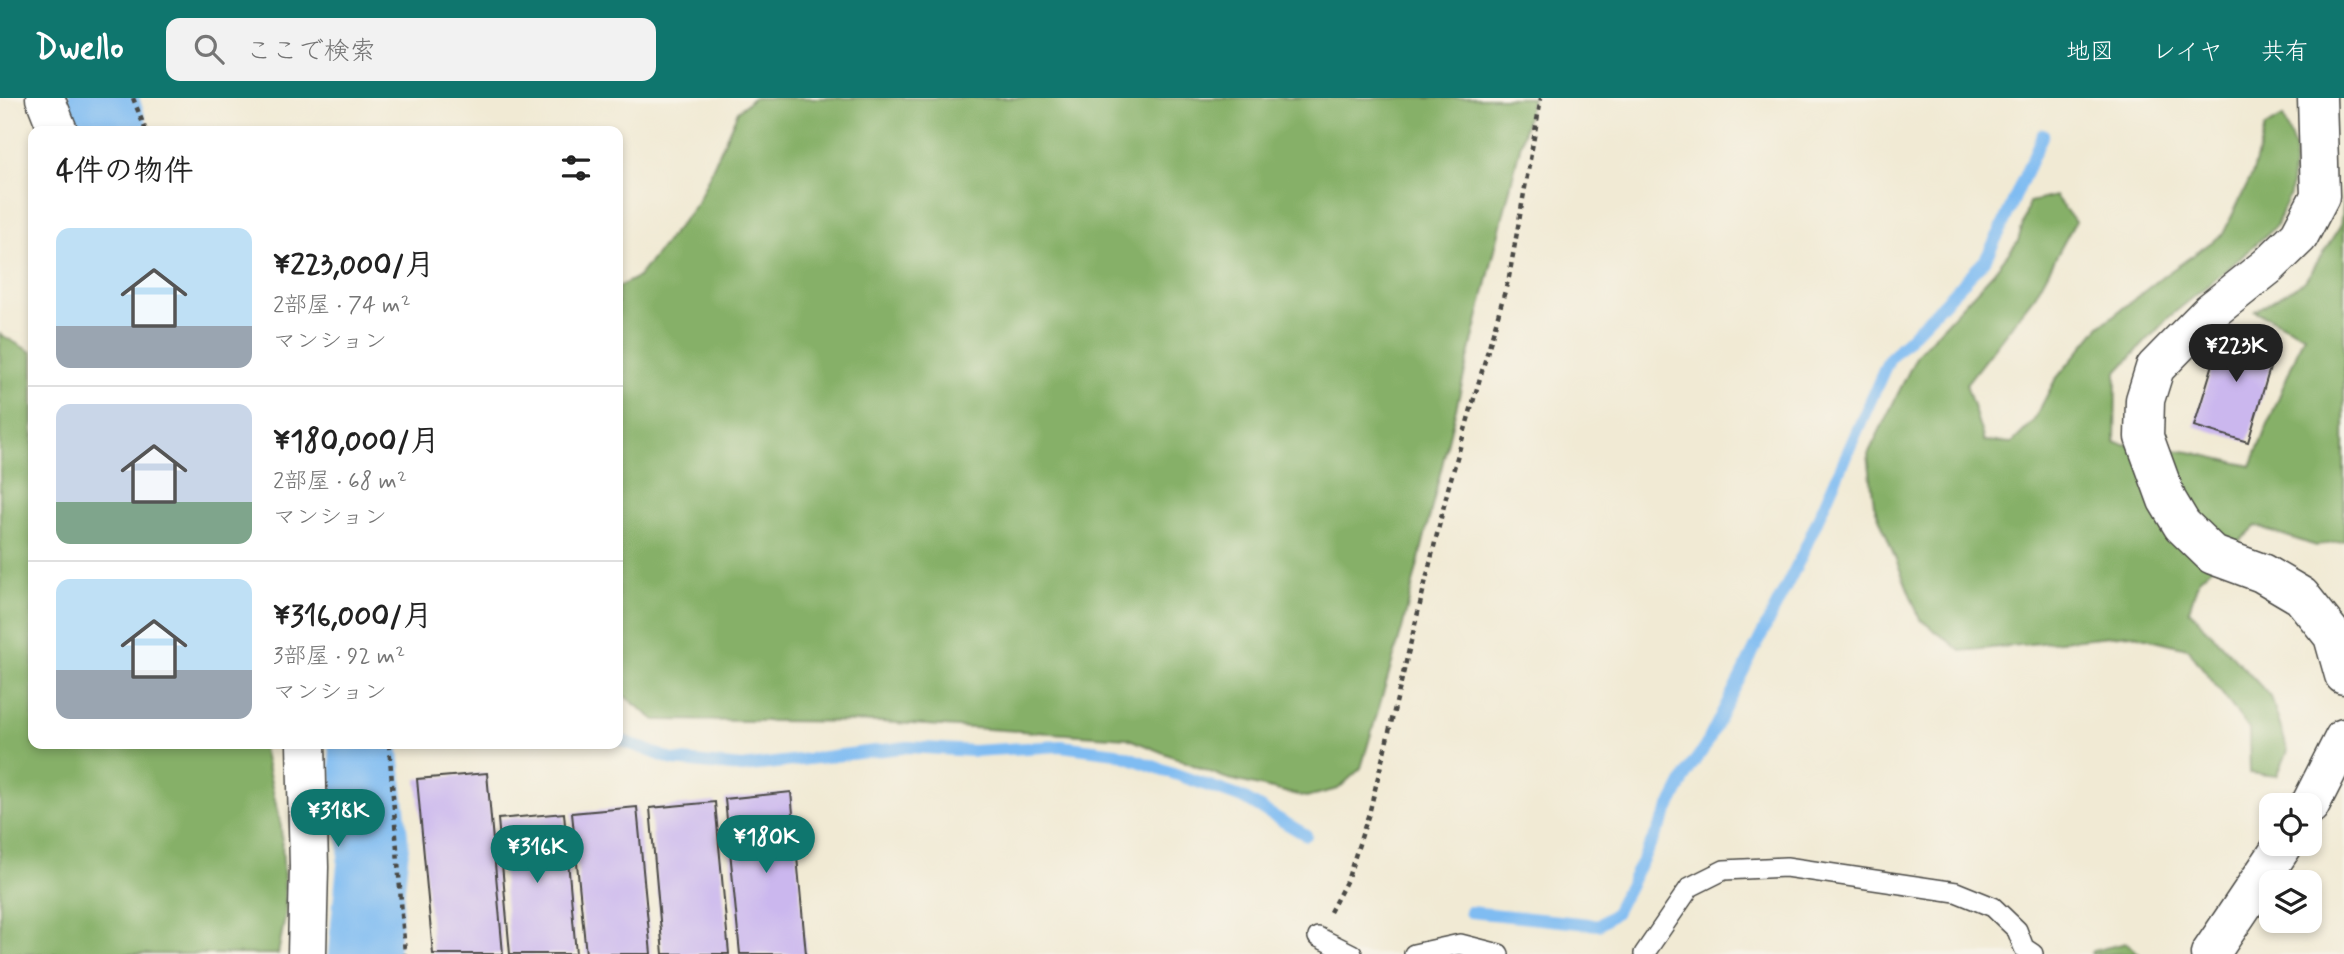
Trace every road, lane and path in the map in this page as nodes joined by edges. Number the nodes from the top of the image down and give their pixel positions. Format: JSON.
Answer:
{"nodes":[{"id":1,"x":45,"y":98,"type":"edge"},
{"id":2,"x":133,"y":98,"type":"edge"},
{"id":3,"x":1541,"y":98,"type":"edge"},
{"id":4,"x":2317,"y":98,"type":"edge"},
{"id":5,"x":56,"y":126,"type":"edge"},
{"id":6,"x":144,"y":126,"type":"edge"},
{"id":7,"x":2344,"y":675,"type":"edge"},
{"id":8,"x":2344,"y":738,"type":"edge"},
{"id":9,"x":306,"y":749,"type":"edge"},
{"id":10,"x":389,"y":749,"type":"edge"},
{"id":11,"x":2316,"y":793,"type":"edge"},
{"id":12,"x":2276,"y":856,"type":"edge"},
{"id":13,"x":1318,"y":937,"type":"joint"},
{"id":14,"x":307,"y":954,"type":"edge"},
{"id":15,"x":405,"y":954,"type":"edge"},
{"id":16,"x":1352,"y":954,"type":"edge"},
{"id":17,"x":1414,"y":954,"type":"edge"},
{"id":18,"x":1499,"y":954,"type":"edge"},
{"id":19,"x":1644,"y":954,"type":"edge"},
{"id":20,"x":2033,"y":954,"type":"edge"},
{"id":21,"x":2210,"y":954,"type":"edge"}],
"edges":[{"from":1,"to":5,"type":"street"},
{"from":2,"to":6,"type":"path"},
{"from":3,"to":13,"type":"path"},
{"from":4,"to":7,"type":"street"},
{"from":8,"to":11,"type":"street"},
{"from":9,"to":14,"type":"street"},
{"from":10,"to":15,"type":"path"},
{"from":12,"to":21,"type":"street"},
{"from":13,"to":16,"type":"lane"},
{"from":17,"to":18,"type":"lane"},
{"from":19,"to":20,"type":"lane"}]}
